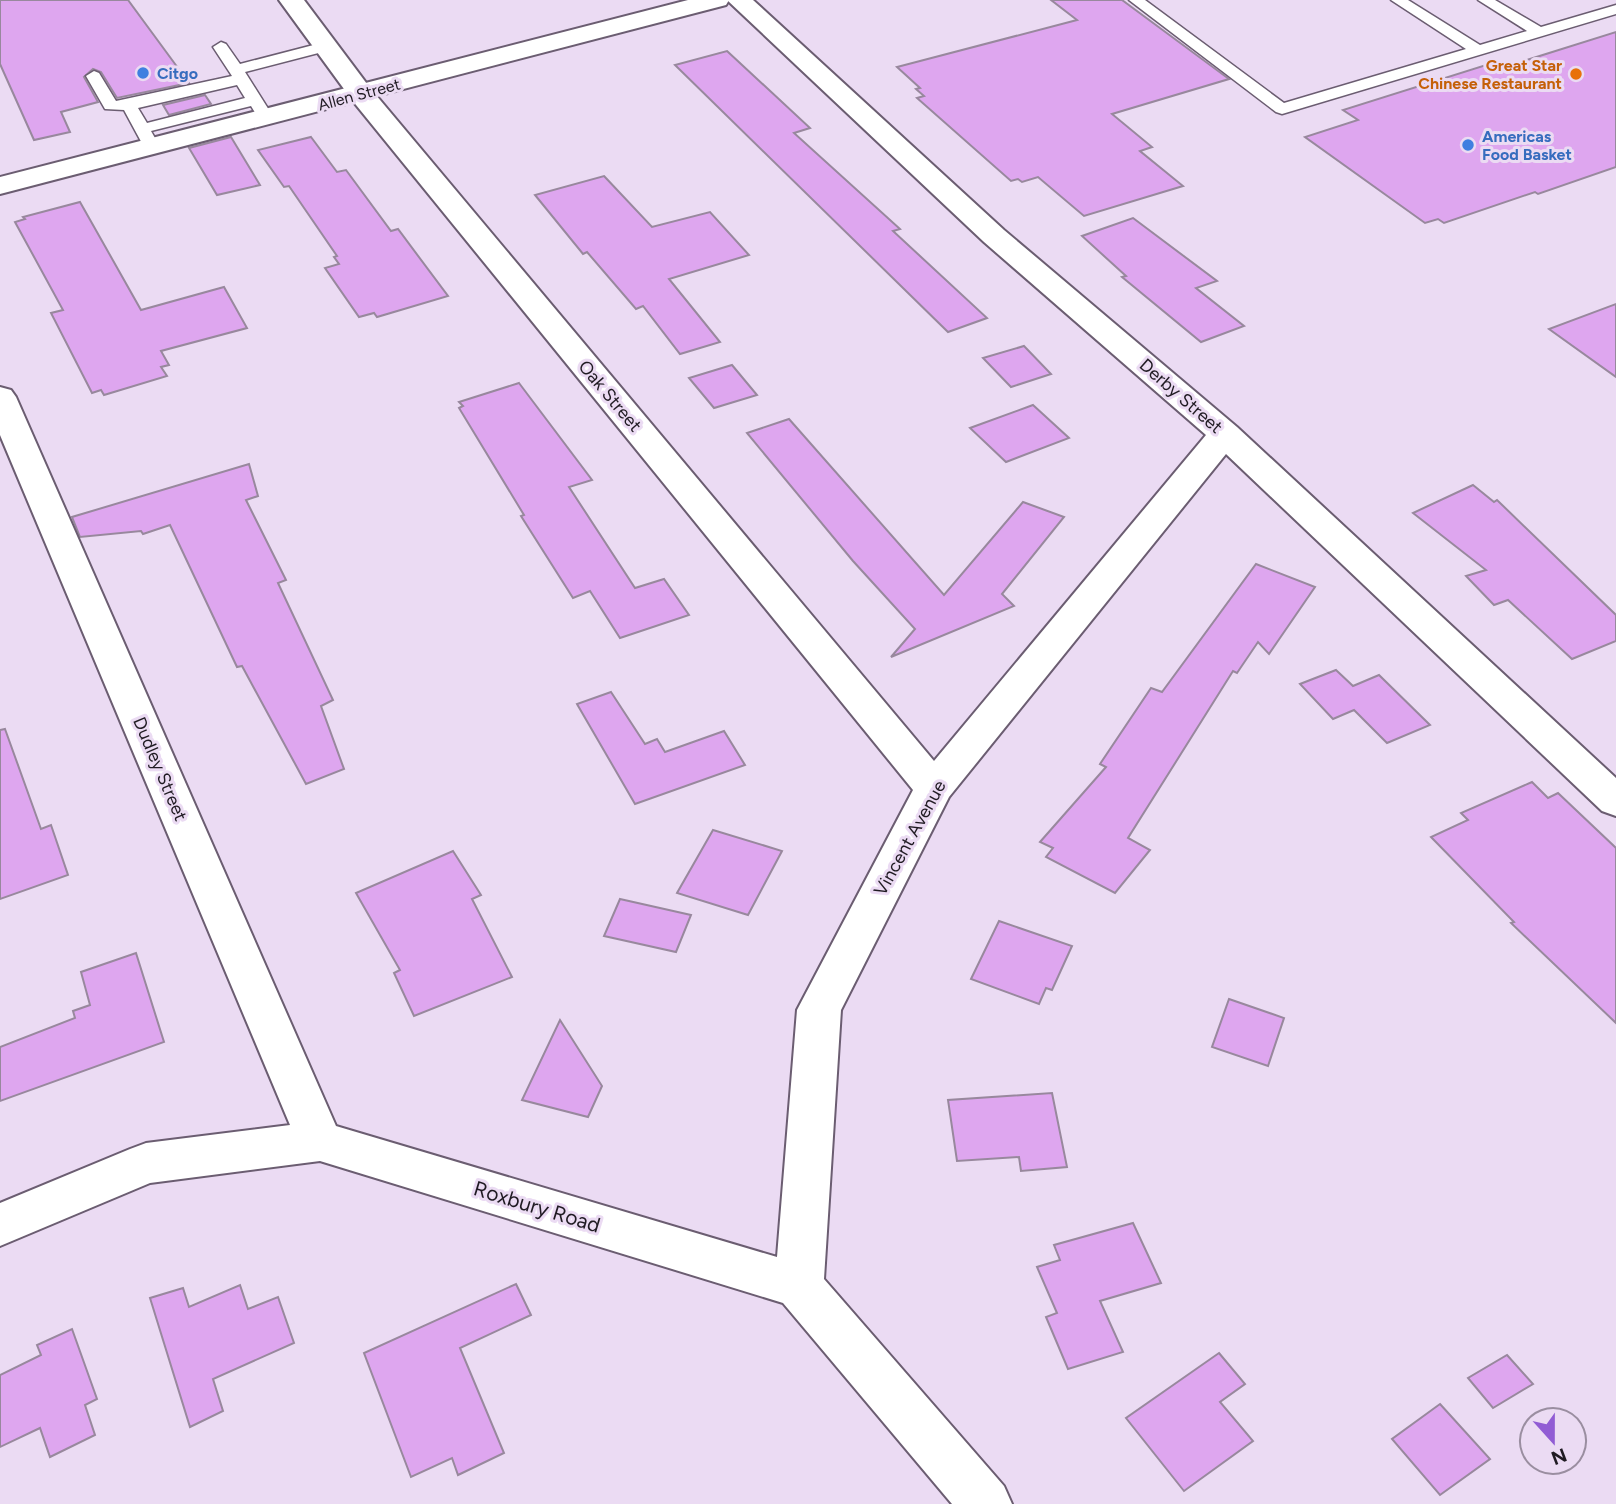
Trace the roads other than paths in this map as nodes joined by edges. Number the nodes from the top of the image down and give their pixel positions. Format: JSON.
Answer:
{"nodes":[{"id":1,"x":291,"y":0,"type":"edge"},
{"id":2,"x":717,"y":0,"type":"edge"},
{"id":3,"x":739,"y":0,"type":"edge"},
{"id":4,"x":1136,"y":0,"type":"edge"},
{"id":5,"x":1398,"y":0,"type":"edge"},
{"id":6,"x":1485,"y":0,"type":"edge"},
{"id":7,"x":1616,"y":9,"type":"edge"},
{"id":8,"x":1539,"y":32,"type":"junction"},
{"id":9,"x":221,"y":47,"type":"dead end"},
{"id":10,"x":325,"y":47,"type":"junction"},
{"id":11,"x":1478,"y":50,"type":"junction"},
{"id":12,"x":239,"y":75,"type":"junction"},
{"id":13,"x":94,"y":76,"type":"dead end"},
{"id":14,"x":360,"y":94,"type":"junction"},
{"id":15,"x":129,"y":105,"type":"junction"},
{"id":16,"x":260,"y":109,"type":"junction"},
{"id":17,"x":147,"y":138,"type":"junction"},
{"id":18,"x":0,"y":186,"type":"edge"},
{"id":19,"x":0,"y":397,"type":"edge"},
{"id":20,"x":1225,"y":434,"type":"junction"},
{"id":21,"x":934,"y":788,"type":"junction"},
{"id":22,"x":1616,"y":801,"type":"edge"},
{"id":23,"x":320,"y":1141,"type":"junction"},
{"id":24,"x":0,"y":1225,"type":"edge"},
{"id":25,"x":799,"y":1286,"type":"junction"},
{"id":26,"x":986,"y":1504,"type":"edge"}],
"edges":[{"from":1,"to":10,"type":"street","name":"Oak Street"},
{"from":2,"to":14,"type":"street","name":"Allen Street"},
{"from":3,"to":20,"type":"street","name":"Derby Street"},
{"from":4,"to":11,"type":"lane"},
{"from":5,"to":11,"type":"lane"},
{"from":6,"to":8,"type":"lane"},
{"from":7,"to":8,"type":"lane"},
{"from":8,"to":11,"type":"lane"},
{"from":9,"to":12,"type":"lane"},
{"from":10,"to":12,"type":"lane"},
{"from":10,"to":14,"type":"street","name":"Oak Street"},
{"from":12,"to":15,"type":"lane"},
{"from":12,"to":16,"type":"lane"},
{"from":13,"to":15,"type":"lane"},
{"from":14,"to":16,"type":"street","name":"Allen Street"},
{"from":14,"to":21,"type":"street","name":"Oak Street"},
{"from":15,"to":17,"type":"lane"},
{"from":16,"to":17,"type":"street","name":"Allen Street"},
{"from":17,"to":18,"type":"street","name":"Allen Street"},
{"from":19,"to":23,"type":"street","name":"Dudley Street"},
{"from":20,"to":21,"type":"street","name":"Vincent Avenue"},
{"from":20,"to":22,"type":"street","name":"Derby Street"},
{"from":21,"to":25,"type":"street","name":"Vincent Avenue"},
{"from":23,"to":24,"type":"street","name":"Roxbury Road"},
{"from":23,"to":25,"type":"street","name":"Roxbury Road"},
{"from":25,"to":26,"type":"street"}]}
